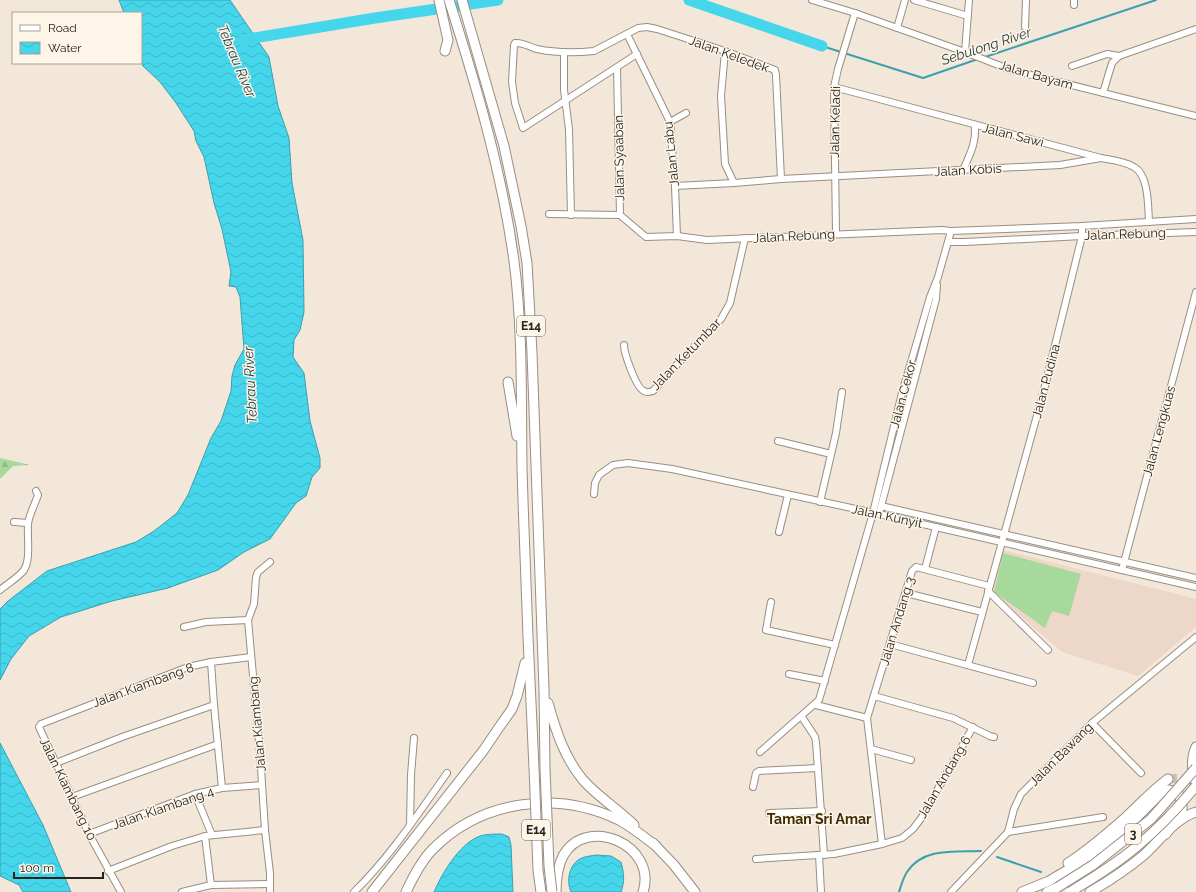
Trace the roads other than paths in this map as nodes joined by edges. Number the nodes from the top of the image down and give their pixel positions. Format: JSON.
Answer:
{"nodes":[{"id":1,"x":440,"y":0,"type":"edge"},
{"id":2,"x":449,"y":0,"type":"edge"},
{"id":3,"x":462,"y":0,"type":"edge"},
{"id":4,"x":812,"y":0,"type":"edge"},
{"id":5,"x":905,"y":0,"type":"edge"},
{"id":6,"x":914,"y":0,"type":"edge"},
{"id":7,"x":969,"y":0,"type":"edge"},
{"id":8,"x":1026,"y":0,"type":"edge"},
{"id":9,"x":855,"y":13,"type":"junction"},
{"id":10,"x":968,"y":16,"type":"junction"},
{"id":11,"x":1024,"y":27,"type":"dead end"},
{"id":12,"x":897,"y":28,"type":"junction"},
{"id":13,"x":1196,"y":29,"type":"edge"},
{"id":14,"x":627,"y":34,"type":"junction"},
{"id":15,"x":445,"y":51,"type":"dead end"},
{"id":16,"x":725,"y":51,"type":"junction"},
{"id":17,"x":967,"y":52,"type":"junction"},
{"id":18,"x":564,"y":53,"type":"junction"},
{"id":19,"x":637,"y":54,"type":"junction"},
{"id":20,"x":1119,"y":56,"type":"junction"},
{"id":21,"x":1072,"y":66,"type":"dead end"},
{"id":22,"x":617,"y":68,"type":"junction"},
{"id":23,"x":834,"y":87,"type":"junction"},
{"id":24,"x":1103,"y":93,"type":"junction"},
{"id":25,"x":565,"y":100,"type":"junction"},
{"id":26,"x":686,"y":113,"type":"dead end"},
{"id":27,"x":1196,"y":116,"type":"edge"},
{"id":28,"x":670,"y":122,"type":"junction"},
{"id":29,"x":975,"y":126,"type":"junction"},
{"id":30,"x":1101,"y":158,"type":"junction"},
{"id":31,"x":963,"y":170,"type":"junction"},
{"id":32,"x":834,"y":177,"type":"junction"},
{"id":33,"x":781,"y":178,"type":"junction"},
{"id":34,"x":734,"y":183,"type":"junction"},
{"id":35,"x":675,"y":186,"type":"junction"},
{"id":36,"x":549,"y":214,"type":"dead end"},
{"id":37,"x":571,"y":215,"type":"junction"},
{"id":38,"x":620,"y":215,"type":"junction"},
{"id":39,"x":1196,"y":219,"type":"edge"},
{"id":40,"x":1149,"y":222,"type":"junction"},
{"id":41,"x":1082,"y":226,"type":"junction"},
{"id":42,"x":942,"y":230,"type":"junction"},
{"id":43,"x":951,"y":231,"type":"junction"},
{"id":44,"x":836,"y":233,"type":"junction"},
{"id":45,"x":1195,"y":233,"type":"edge"},
{"id":46,"x":646,"y":236,"type":"joint"},
{"id":47,"x":677,"y":236,"type":"junction"},
{"id":48,"x":1082,"y":236,"type":"junction"},
{"id":49,"x":745,"y":238,"type":"junction"},
{"id":50,"x":949,"y":242,"type":"junction"},
{"id":51,"x":938,"y":277,"type":"junction"},
{"id":52,"x":1196,"y":292,"type":"edge"},
{"id":53,"x":624,"y":345,"type":"dead end"},
{"id":54,"x":508,"y":382,"type":"dead end"},
{"id":55,"x":842,"y":392,"type":"dead end"},
{"id":56,"x":778,"y":441,"type":"dead end"},
{"id":57,"x":831,"y":454,"type":"junction"},
{"id":58,"x":522,"y":465,"type":"junction"},
{"id":59,"x":36,"y":491,"type":"dead end"},
{"id":60,"x":594,"y":494,"type":"dead end"},
{"id":61,"x":884,"y":494,"type":"junction"},
{"id":62,"x":788,"y":495,"type":"junction"},
{"id":63,"x":820,"y":502,"type":"junction"},
{"id":64,"x":881,"y":506,"type":"junction"},
{"id":65,"x":893,"y":509,"type":"junction"},
{"id":66,"x":876,"y":514,"type":"junction"},
{"id":67,"x":14,"y":522,"type":"dead end"},
{"id":68,"x":28,"y":523,"type":"junction"},
{"id":69,"x":936,"y":527,"type":"junction"},
{"id":70,"x":779,"y":532,"type":"dead end"},
{"id":71,"x":1003,"y":534,"type":"junction"},
{"id":72,"x":1001,"y":542,"type":"junction"},
{"id":73,"x":1124,"y":561,"type":"junction"},
{"id":74,"x":270,"y":562,"type":"dead end"},
{"id":75,"x":925,"y":569,"type":"junction"},
{"id":76,"x":1122,"y":570,"type":"junction"},
{"id":77,"x":1196,"y":578,"type":"edge"},
{"id":78,"x":1196,"y":587,"type":"edge"},
{"id":79,"x":989,"y":588,"type":"junction"},
{"id":80,"x":0,"y":590,"type":"edge"},
{"id":81,"x":906,"y":593,"type":"junction"},
{"id":82,"x":771,"y":602,"type":"dead end"},
{"id":83,"x":982,"y":612,"type":"junction"},
{"id":84,"x":248,"y":620,"type":"junction"},
{"id":85,"x":184,"y":627,"type":"dead end"},
{"id":86,"x":1196,"y":637,"type":"edge"},
{"id":87,"x":890,"y":644,"type":"junction"},
{"id":88,"x":835,"y":645,"type":"junction"},
{"id":89,"x":528,"y":648,"type":"junction"},
{"id":90,"x":1048,"y":650,"type":"dead end"},
{"id":91,"x":251,"y":657,"type":"junction"},
{"id":92,"x":211,"y":662,"type":"junction"},
{"id":93,"x":968,"y":665,"type":"junction"},
{"id":94,"x":789,"y":674,"type":"dead end"},
{"id":95,"x":825,"y":681,"type":"junction"},
{"id":96,"x":1033,"y":682,"type":"dead end"},
{"id":97,"x":544,"y":689,"type":"junction"},
{"id":98,"x":874,"y":696,"type":"junction"},
{"id":99,"x":214,"y":705,"type":"junction"},
{"id":100,"x":816,"y":705,"type":"junction"},
{"id":101,"x":802,"y":717,"type":"junction"},
{"id":102,"x":868,"y":718,"type":"junction"},
{"id":103,"x":1092,"y":723,"type":"junction"},
{"id":104,"x":39,"y":727,"type":"joint"},
{"id":105,"x":973,"y":727,"type":"junction"},
{"id":106,"x":994,"y":737,"type":"dead end"},
{"id":107,"x":414,"y":738,"type":"dead end"},
{"id":108,"x":218,"y":744,"type":"junction"},
{"id":109,"x":1196,"y":747,"type":"edge"},
{"id":110,"x":871,"y":749,"type":"junction"},
{"id":111,"x":760,"y":752,"type":"dead end"},
{"id":112,"x":911,"y":760,"type":"dead end"},
{"id":113,"x":56,"y":763,"type":"junction"},
{"id":114,"x":818,"y":768,"type":"junction"},
{"id":115,"x":1196,"y":768,"type":"edge"},
{"id":116,"x":447,"y":773,"type":"dead end"},
{"id":117,"x":1140,"y":773,"type":"dead end"},
{"id":118,"x":1168,"y":779,"type":"tunnel mouth"},
{"id":119,"x":262,"y":785,"type":"junction"},
{"id":120,"x":1196,"y":785,"type":"edge"},
{"id":121,"x":753,"y":787,"type":"dead end"},
{"id":122,"x":222,"y":788,"type":"junction"},
{"id":123,"x":195,"y":794,"type":"junction"},
{"id":124,"x":72,"y":797,"type":"junction"},
{"id":125,"x":822,"y":811,"type":"junction"},
{"id":126,"x":1196,"y":812,"type":"edge"},
{"id":127,"x":769,"y":814,"type":"dead end"},
{"id":128,"x":1103,"y":817,"type":"dead end"},
{"id":129,"x":410,"y":825,"type":"junction"},
{"id":130,"x":265,"y":830,"type":"junction"},
{"id":131,"x":1008,"y":832,"type":"junction"},
{"id":132,"x":89,"y":834,"type":"junction"},
{"id":133,"x":1166,"y":834,"type":"junction"},
{"id":134,"x":212,"y":835,"type":"junction"},
{"id":135,"x":204,"y":836,"type":"junction"},
{"id":136,"x":882,"y":844,"type":"junction"},
{"id":137,"x":656,"y":846,"type":"junction"},
{"id":138,"x":821,"y":855,"type":"junction"},
{"id":139,"x":756,"y":859,"type":"dead end"},
{"id":140,"x":108,"y":871,"type":"junction"},
{"id":141,"x":270,"y":884,"type":"junction"},
{"id":142,"x":211,"y":885,"type":"junction"},
{"id":143,"x":1026,"y":890,"type":"edge"},
{"id":144,"x":121,"y":892,"type":"edge"},
{"id":145,"x":182,"y":892,"type":"edge"},
{"id":146,"x":270,"y":892,"type":"edge"},
{"id":147,"x":354,"y":892,"type":"edge"},
{"id":148,"x":372,"y":892,"type":"edge"},
{"id":149,"x":406,"y":892,"type":"edge"},
{"id":150,"x":541,"y":892,"type":"edge"},
{"id":151,"x":552,"y":892,"type":"edge"},
{"id":152,"x":556,"y":892,"type":"edge"},
{"id":153,"x":643,"y":892,"type":"edge"},
{"id":154,"x":695,"y":892,"type":"edge"},
{"id":155,"x":821,"y":892,"type":"edge"},
{"id":156,"x":952,"y":892,"type":"edge"},
{"id":157,"x":1047,"y":892,"type":"edge"},
{"id":158,"x":1070,"y":892,"type":"edge"},
{"id":159,"x":1090,"y":892,"type":"edge"}],
"edges":[{"from":1,"to":15,"type":"highway"},
{"from":2,"to":58,"type":"highway","number":"E14"},
{"from":3,"to":97,"type":"highway","number":"E14"},
{"from":4,"to":9,"type":"street","name":"Jalan Bayam"},
{"from":5,"to":12,"type":"street"},
{"from":6,"to":10,"type":"street"},
{"from":7,"to":10,"type":"street"},
{"from":8,"to":11,"type":"street"},
{"from":9,"to":12,"type":"street","name":"Jalan Bayam"},
{"from":9,"to":23,"type":"street","name":"Jalan Keladi"},
{"from":10,"to":17,"type":"street"},
{"from":12,"to":17,"type":"street","name":"Jalan Bayam"},
{"from":13,"to":20,"type":"street"},
{"from":14,"to":16,"type":"street","name":"Jalan Keledek"},
{"from":14,"to":18,"type":"street","name":"Jalan Keledek"},
{"from":14,"to":19,"type":"street","name":"Jalan Labu"},
{"from":16,"to":33,"type":"street","name":"Jalan Keledek"},
{"from":16,"to":34,"type":"street"},
{"from":17,"to":24,"type":"street","name":"Jalan Bayam"},
{"from":18,"to":25,"type":"street"},
{"from":18,"to":25,"type":"street","name":"Jalan Keledek"},
{"from":19,"to":22,"type":"street"},
{"from":19,"to":28,"type":"street","name":"Jalan Labu"},
{"from":20,"to":21,"type":"street"},
{"from":20,"to":24,"type":"street"},
{"from":22,"to":25,"type":"street"},
{"from":22,"to":38,"type":"street","name":"Jalan Syaaban"},
{"from":23,"to":29,"type":"street","name":"Jalan Sawi"},
{"from":23,"to":32,"type":"street","name":"Jalan Keladi"},
{"from":24,"to":27,"type":"street","name":"Jalan Bayam"},
{"from":25,"to":37,"type":"street"},
{"from":26,"to":28,"type":"street"},
{"from":28,"to":35,"type":"street","name":"Jalan Labu"},
{"from":29,"to":30,"type":"street","name":"Jalan Sawi"},
{"from":29,"to":31,"type":"street"},
{"from":30,"to":31,"type":"street","name":"Jalan Kobis"},
{"from":30,"to":40,"type":"street","name":"Jalan Sawi"},
{"from":31,"to":32,"type":"street","name":"Jalan Kobis"},
{"from":32,"to":33,"type":"street","name":"Jalan Kobis"},
{"from":32,"to":44,"type":"street","name":"Jalan Keladi"},
{"from":33,"to":34,"type":"street","name":"Jalan Kobis"},
{"from":34,"to":35,"type":"street","name":"Jalan Kobis"},
{"from":35,"to":47,"type":"street","name":"Jalan Labu"},
{"from":36,"to":37,"type":"street"},
{"from":37,"to":38,"type":"street"},
{"from":38,"to":46,"type":"street","name":"Jalan Syaaban"},
{"from":39,"to":40,"type":"street","name":"Jalan Rebung"},
{"from":40,"to":41,"type":"street","name":"Jalan Rebung"},
{"from":41,"to":43,"type":"street","name":"Jalan Rebung"},
{"from":41,"to":48,"type":"street","name":"Jalan Pudina"},
{"from":42,"to":43,"type":"street","name":"Jalan Rebung"},
{"from":42,"to":44,"type":"street","name":"Jalan Rebung"},
{"from":42,"to":50,"type":"street"},
{"from":43,"to":50,"type":"street","name":"Jalan Cekor"},
{"from":44,"to":49,"type":"street","name":"Jalan Rebung"},
{"from":45,"to":48,"type":"street","name":"Jalan Rebung"},
{"from":46,"to":47,"type":"street","name":"Jalan Rebung"},
{"from":47,"to":49,"type":"street","name":"Jalan Rebung"},
{"from":48,"to":50,"type":"street","name":"Jalan Rebung"},
{"from":48,"to":71,"type":"street","name":"Jalan Pudina"},
{"from":49,"to":53,"type":"street","name":"Jalan Ketumbar"},
{"from":50,"to":51,"type":"street","name":"Jalan Cekor"},
{"from":51,"to":61,"type":"street","name":"Jalan Cekor"},
{"from":51,"to":66,"type":"street","name":"Jalan Cekor"},
{"from":52,"to":73,"type":"street","name":"Jalan Lengkuas"},
{"from":54,"to":58,"type":"highway"},
{"from":55,"to":57,"type":"street"},
{"from":56,"to":57,"type":"street"},
{"from":57,"to":63,"type":"street"},
{"from":58,"to":89,"type":"highway","number":"E14"},
{"from":59,"to":68,"type":"street"},
{"from":60,"to":62,"type":"street","name":"Jalan Kunyit"},
{"from":61,"to":64,"type":"street","name":"Jalan Cekor"},
{"from":61,"to":65,"type":"street"},
{"from":62,"to":63,"type":"street","name":"Jalan Kunyit"},
{"from":62,"to":70,"type":"street"},
{"from":63,"to":66,"type":"street","name":"Jalan Kunyit"},
{"from":64,"to":65,"type":"street","name":"Jalan Kunyit"},
{"from":64,"to":66,"type":"street"},
{"from":65,"to":71,"type":"street","name":"Jalan Kunyit"},
{"from":66,"to":69,"type":"street","name":"Jalan Kunyit"},
{"from":66,"to":88,"type":"street","name":"Jalan Cekor"},
{"from":67,"to":68,"type":"street"},
{"from":68,"to":80,"type":"street"},
{"from":69,"to":72,"type":"street","name":"Jalan Kunyit"},
{"from":69,"to":75,"type":"street"},
{"from":71,"to":72,"type":"street","name":"Jalan Pudina"},
{"from":71,"to":73,"type":"street","name":"Jalan Kunyit"},
{"from":72,"to":76,"type":"street","name":"Jalan Kunyit"},
{"from":72,"to":79,"type":"street","name":"Jalan Pudina"},
{"from":73,"to":76,"type":"street","name":"Jalan Lengkuas"},
{"from":73,"to":77,"type":"street","name":"Jalan Kunyit"},
{"from":74,"to":84,"type":"street"},
{"from":75,"to":79,"type":"street","name":"Jalan Andang 3"},
{"from":75,"to":81,"type":"street","name":"Jalan Andang 3"},
{"from":76,"to":78,"type":"street","name":"Jalan Kunyit"},
{"from":79,"to":83,"type":"street","name":"Jalan Pudina"},
{"from":79,"to":90,"type":"street"},
{"from":81,"to":83,"type":"street"},
{"from":81,"to":87,"type":"street","name":"Jalan Andang 3"},
{"from":82,"to":88,"type":"street"},
{"from":83,"to":93,"type":"street","name":"Jalan Pudina"},
{"from":84,"to":85,"type":"street"},
{"from":84,"to":91,"type":"street","name":"Jalan Kiambang"},
{"from":86,"to":103,"type":"street","name":"Jalan Bawang"},
{"from":87,"to":93,"type":"street"},
{"from":87,"to":98,"type":"street","name":"Jalan Andang 3"},
{"from":88,"to":95,"type":"street","name":"Jalan Cekor"},
{"from":89,"to":148,"type":"highway"},
{"from":89,"to":150,"type":"highway","number":"E14","bridge":true},
{"from":91,"to":92,"type":"street","name":"Jalan Kiambang 8"},
{"from":91,"to":119,"type":"street","name":"Jalan Kiambang"},
{"from":92,"to":99,"type":"street"},
{"from":92,"to":104,"type":"street","name":"Jalan Kiambang 8"},
{"from":93,"to":96,"type":"street"},
{"from":94,"to":95,"type":"street"},
{"from":95,"to":100,"type":"street","name":"Jalan Cekor"},
{"from":97,"to":137,"type":"highway"},
{"from":97,"to":151,"type":"highway","number":"E14","bridge":true},
{"from":98,"to":102,"type":"street","name":"Jalan Andang 3"},
{"from":98,"to":105,"type":"street"},
{"from":99,"to":108,"type":"street"},
{"from":99,"to":113,"type":"street"},
{"from":100,"to":101,"type":"street","name":"Jalan Cekor"},
{"from":100,"to":102,"type":"street"},
{"from":101,"to":111,"type":"street","name":"Jalan Cekor"},
{"from":101,"to":114,"type":"street"},
{"from":102,"to":110,"type":"street","name":"Jalan Andang 3"},
{"from":103,"to":117,"type":"street"},
{"from":103,"to":131,"type":"street","name":"Jalan Bawang"},
{"from":104,"to":113,"type":"street","name":"Jalan Kiambang 10"},
{"from":105,"to":106,"type":"street"},
{"from":105,"to":136,"type":"street","name":"Jalan Andang 6"},
{"from":107,"to":129,"type":"street"},
{"from":108,"to":122,"type":"street"},
{"from":108,"to":124,"type":"street"},
{"from":109,"to":120,"type":"highway"},
{"from":110,"to":112,"type":"street"},
{"from":110,"to":136,"type":"street","name":"Jalan Andang 3"},
{"from":113,"to":124,"type":"street","name":"Jalan Kiambang 10"},
{"from":114,"to":121,"type":"street"},
{"from":114,"to":125,"type":"street"},
{"from":115,"to":157,"type":"highway","number":"3","bridge":true},
{"from":116,"to":129,"type":"street"},
{"from":118,"to":143,"type":"highway"},
{"from":119,"to":122,"type":"street","name":"Jalan Kiambang 4"},
{"from":119,"to":130,"type":"street","name":"Jalan Kiambang"},
{"from":120,"to":158,"type":"highway","number":"3","bridge":true},
{"from":122,"to":123,"type":"street","name":"Jalan Kiambang 4"},
{"from":123,"to":132,"type":"street","name":"Jalan Kiambang 4"},
{"from":123,"to":134,"type":"street"},
{"from":124,"to":132,"type":"street","name":"Jalan Kiambang 10"},
{"from":125,"to":127,"type":"street"},
{"from":125,"to":138,"type":"street"},
{"from":126,"to":133,"type":"highway"},
{"from":128,"to":131,"type":"street"},
{"from":129,"to":147,"type":"street"},
{"from":130,"to":134,"type":"street"},
{"from":130,"to":141,"type":"street","name":"Jalan Kiambang"},
{"from":131,"to":156,"type":"street","name":"Jalan Bawang"},
{"from":132,"to":140,"type":"street","name":"Jalan Kiambang 10"},
{"from":133,"to":143,"type":"highway"},
{"from":133,"to":159,"type":"highway"},
{"from":134,"to":135,"type":"street"},
{"from":135,"to":140,"type":"street"},
{"from":135,"to":142,"type":"street"},
{"from":136,"to":138,"type":"street","name":"Jalan Andang 6"},
{"from":137,"to":149,"type":"highway"},
{"from":137,"to":154,"type":"highway"},
{"from":138,"to":139,"type":"street","name":"Jalan Andang 6"},
{"from":138,"to":155,"type":"street"},
{"from":140,"to":144,"type":"street","name":"Jalan Kiambang 10"},
{"from":141,"to":142,"type":"street"},
{"from":141,"to":146,"type":"street","name":"Jalan Kiambang"},
{"from":142,"to":145,"type":"street"},
{"from":152,"to":153,"type":"highway"}]}
